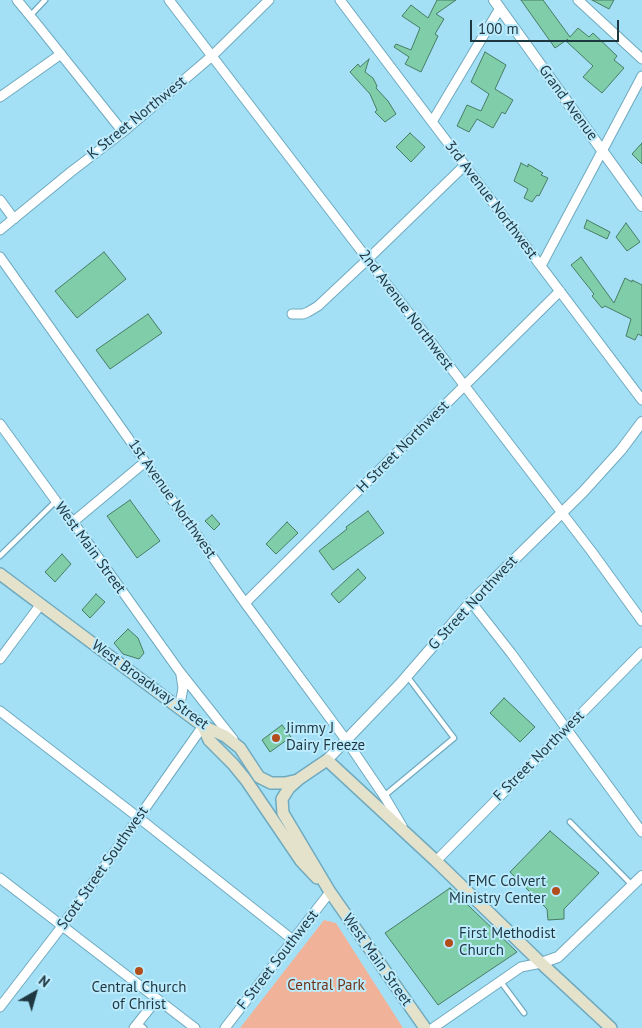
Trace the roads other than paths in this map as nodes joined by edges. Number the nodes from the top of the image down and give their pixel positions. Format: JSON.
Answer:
{"nodes":[{"id":1,"x":17,"y":0,"type":"edge"},
{"id":2,"x":45,"y":0,"type":"edge"},
{"id":3,"x":169,"y":0,"type":"edge"},
{"id":4,"x":269,"y":0,"type":"edge"},
{"id":5,"x":340,"y":0,"type":"edge"},
{"id":6,"x":578,"y":0,"type":"edge"},
{"id":7,"x":496,"y":2,"type":"edge"},
{"id":8,"x":30,"y":16,"type":"junction"},
{"id":9,"x":61,"y":54,"type":"junction"},
{"id":10,"x":212,"y":56,"type":"junction"},
{"id":11,"x":642,"y":59,"type":"edge"},
{"id":12,"x":642,"y":76,"type":"edge"},
{"id":13,"x":0,"y":97,"type":"edge"},
{"id":14,"x":432,"y":122,"type":"junction"},
{"id":15,"x":122,"y":132,"type":"junction"},
{"id":16,"x":602,"y":150,"type":"junction"},
{"id":17,"x":465,"y":165,"type":"junction"},
{"id":18,"x":0,"y":200,"type":"edge"},
{"id":19,"x":642,"y":206,"type":"edge"},
{"id":20,"x":14,"y":219,"type":"junction"},
{"id":21,"x":0,"y":230,"type":"edge"},
{"id":22,"x":0,"y":256,"type":"edge"},
{"id":23,"x":367,"y":260,"type":"junction"},
{"id":24,"x":541,"y":266,"type":"junction"},
{"id":25,"x":560,"y":291,"type":"junction"},
{"id":26,"x":292,"y":314,"type":"dead end"},
{"id":27,"x":464,"y":386,"type":"junction"},
{"id":28,"x":642,"y":400,"type":"edge"},
{"id":29,"x":642,"y":422,"type":"edge"},
{"id":30,"x":0,"y":424,"type":"edge"},
{"id":31,"x":145,"y":462,"type":"junction"},
{"id":32,"x":56,"y":501,"type":"junction"},
{"id":33,"x":562,"y":513,"type":"junction"},
{"id":34,"x":73,"y":522,"type":"junction"},
{"id":35,"x":0,"y":556,"type":"edge"},
{"id":36,"x":0,"y":574,"type":"edge"},
{"id":37,"x":471,"y":602,"type":"junction"},
{"id":38,"x":245,"y":603,"type":"junction"},
{"id":39,"x":41,"y":604,"type":"junction"},
{"id":40,"x":642,"y":620,"type":"edge"},
{"id":41,"x":642,"y":652,"type":"edge"},
{"id":42,"x":0,"y":659,"type":"edge"},
{"id":43,"x":180,"y":672,"type":"junction"},
{"id":44,"x":407,"y":676,"type":"junction"},
{"id":45,"x":179,"y":708,"type":"junction"},
{"id":46,"x":0,"y":711,"type":"edge"},
{"id":47,"x":203,"y":726,"type":"junction"},
{"id":48,"x":566,"y":728,"type":"junction"},
{"id":49,"x":346,"y":740,"type":"junction"},
{"id":50,"x":240,"y":748,"type":"junction"},
{"id":51,"x":327,"y":760,"type":"junction"},
{"id":52,"x":299,"y":779,"type":"junction"},
{"id":53,"x":384,"y":796,"type":"junction"},
{"id":54,"x":139,"y":818,"type":"junction"},
{"id":55,"x":570,"y":822,"type":"dead end"},
{"id":56,"x":642,"y":832,"type":"edge"},
{"id":57,"x":408,"y":835,"type":"junction"},
{"id":58,"x":436,"y":861,"type":"junction"},
{"id":59,"x":641,"y":877,"type":"edge"},
{"id":60,"x":0,"y":878,"type":"edge"},
{"id":61,"x":632,"y":885,"type":"junction"},
{"id":62,"x":330,"y":892,"type":"junction"},
{"id":63,"x":63,"y":925,"type":"junction"},
{"id":64,"x":293,"y":940,"type":"junction"},
{"id":65,"x":541,"y":964,"type":"junction"},
{"id":66,"x":500,"y":982,"type":"junction"},
{"id":67,"x":157,"y":999,"type":"junction"},
{"id":68,"x":0,"y":1008,"type":"edge"},
{"id":69,"x":524,"y":1013,"type":"dead end"},
{"id":70,"x":139,"y":1026,"type":"edge"},
{"id":71,"x":195,"y":1028,"type":"edge"},
{"id":72,"x":225,"y":1028,"type":"edge"},
{"id":73,"x":425,"y":1028,"type":"edge"},
{"id":74,"x":433,"y":1028,"type":"edge"},
{"id":75,"x":611,"y":1028,"type":"edge"}],
"edges":[{"from":1,"to":8,"type":"street"},
{"from":2,"to":8,"type":"lane"},
{"from":3,"to":10,"type":"street","name":"2nd Avenue Northwest"},
{"from":4,"to":10,"type":"street","name":"K Street Northwest"},
{"from":5,"to":14,"type":"street","name":"3rd Avenue Northwest"},
{"from":6,"to":11,"type":"street"},
{"from":7,"to":14,"type":"street"},
{"from":7,"to":16,"type":"street","name":"Grand Avenue"},
{"from":8,"to":9,"type":"street"},
{"from":9,"to":13,"type":"street"},
{"from":9,"to":15,"type":"street"},
{"from":10,"to":15,"type":"street","name":"K Street Northwest"},
{"from":10,"to":23,"type":"street","name":"2nd Avenue Northwest"},
{"from":12,"to":16,"type":"street"},
{"from":14,"to":17,"type":"street","name":"3rd Avenue Northwest"},
{"from":15,"to":20,"type":"street","name":"K Street Northwest"},
{"from":16,"to":19,"type":"street","name":"Grand Avenue"},
{"from":16,"to":24,"type":"street"},
{"from":17,"to":23,"type":"street"},
{"from":17,"to":24,"type":"street","name":"3rd Avenue Northwest"},
{"from":18,"to":20,"type":"street"},
{"from":20,"to":21,"type":"street","name":"K Street Northwest"},
{"from":22,"to":31,"type":"street","name":"1st Avenue Northwest"},
{"from":23,"to":26,"type":"street"},
{"from":23,"to":27,"type":"street","name":"2nd Avenue Northwest"},
{"from":24,"to":25,"type":"street","name":"3rd Avenue Northwest"},
{"from":25,"to":27,"type":"street","name":"H Street Northwest"},
{"from":25,"to":28,"type":"street","name":"3rd Avenue Northwest"},
{"from":27,"to":33,"type":"street","name":"2nd Avenue Northwest"},
{"from":27,"to":38,"type":"street","name":"H Street Northwest"},
{"from":29,"to":33,"type":"street","name":"G Street Northwest"},
{"from":30,"to":32,"type":"street","name":"West Main Street"},
{"from":31,"to":34,"type":"street"},
{"from":31,"to":38,"type":"street","name":"1st Avenue Northwest"},
{"from":32,"to":34,"type":"street","name":"West Main Street"},
{"from":32,"to":35,"type":"lane"},
{"from":33,"to":37,"type":"street","name":"G Street Northwest"},
{"from":33,"to":40,"type":"street","name":"2nd Avenue Northwest"},
{"from":34,"to":43,"type":"street","name":"West Main Street"},
{"from":36,"to":39,"type":"main road","name":"West Broadway Street"},
{"from":37,"to":44,"type":"street","name":"G Street Northwest"},
{"from":37,"to":48,"type":"street"},
{"from":38,"to":49,"type":"street","name":"1st Avenue Northwest"},
{"from":39,"to":42,"type":"street"},
{"from":39,"to":45,"type":"main road","name":"West Broadway Street"},
{"from":41,"to":48,"type":"street","name":"F Street Northwest"},
{"from":43,"to":45,"type":"street"},
{"from":43,"to":50,"type":"street","name":"West Main Street"},
{"from":44,"to":49,"type":"street","name":"G Street Northwest"},
{"from":44,"to":53,"type":"lane"},
{"from":45,"to":47,"type":"main road","name":"West Broadway Street"},
{"from":46,"to":54,"type":"street"},
{"from":47,"to":50,"type":"main road","name":"West Broadway Street"},
{"from":47,"to":54,"type":"street","name":"Scott Street Southwest"},
{"from":47,"to":62,"type":"main road","name":"West Main Street"},
{"from":48,"to":56,"type":"street"},
{"from":48,"to":58,"type":"street","name":"F Street Northwest"},
{"from":49,"to":51,"type":"street","name":"G Street Northwest"},
{"from":49,"to":53,"type":"street"},
{"from":50,"to":52,"type":"main road","name":"West Broadway Street"},
{"from":51,"to":52,"type":"main road","name":"G Street Northwest"},
{"from":51,"to":57,"type":"main road"},
{"from":52,"to":62,"type":"main road","name":"West Main Street"},
{"from":53,"to":57,"type":"street"},
{"from":54,"to":63,"type":"street","name":"Scott Street Southwest"},
{"from":54,"to":64,"type":"street"},
{"from":55,"to":61,"type":"lane"},
{"from":57,"to":58,"type":"main road"},
{"from":58,"to":65,"type":"main road"},
{"from":59,"to":61,"type":"street"},
{"from":60,"to":63,"type":"street"},
{"from":61,"to":65,"type":"street"},
{"from":62,"to":64,"type":"street","name":"F Street Southwest"},
{"from":62,"to":73,"type":"main road","name":"West Main Street"},
{"from":63,"to":67,"type":"street"},
{"from":63,"to":68,"type":"street","name":"Scott Street Southwest"},
{"from":64,"to":72,"type":"street","name":"F Street Southwest"},
{"from":65,"to":66,"type":"street"},
{"from":65,"to":75,"type":"main road"},
{"from":66,"to":69,"type":"lane"},
{"from":66,"to":74,"type":"street"},
{"from":67,"to":70,"type":"street"},
{"from":67,"to":71,"type":"street"}]}
